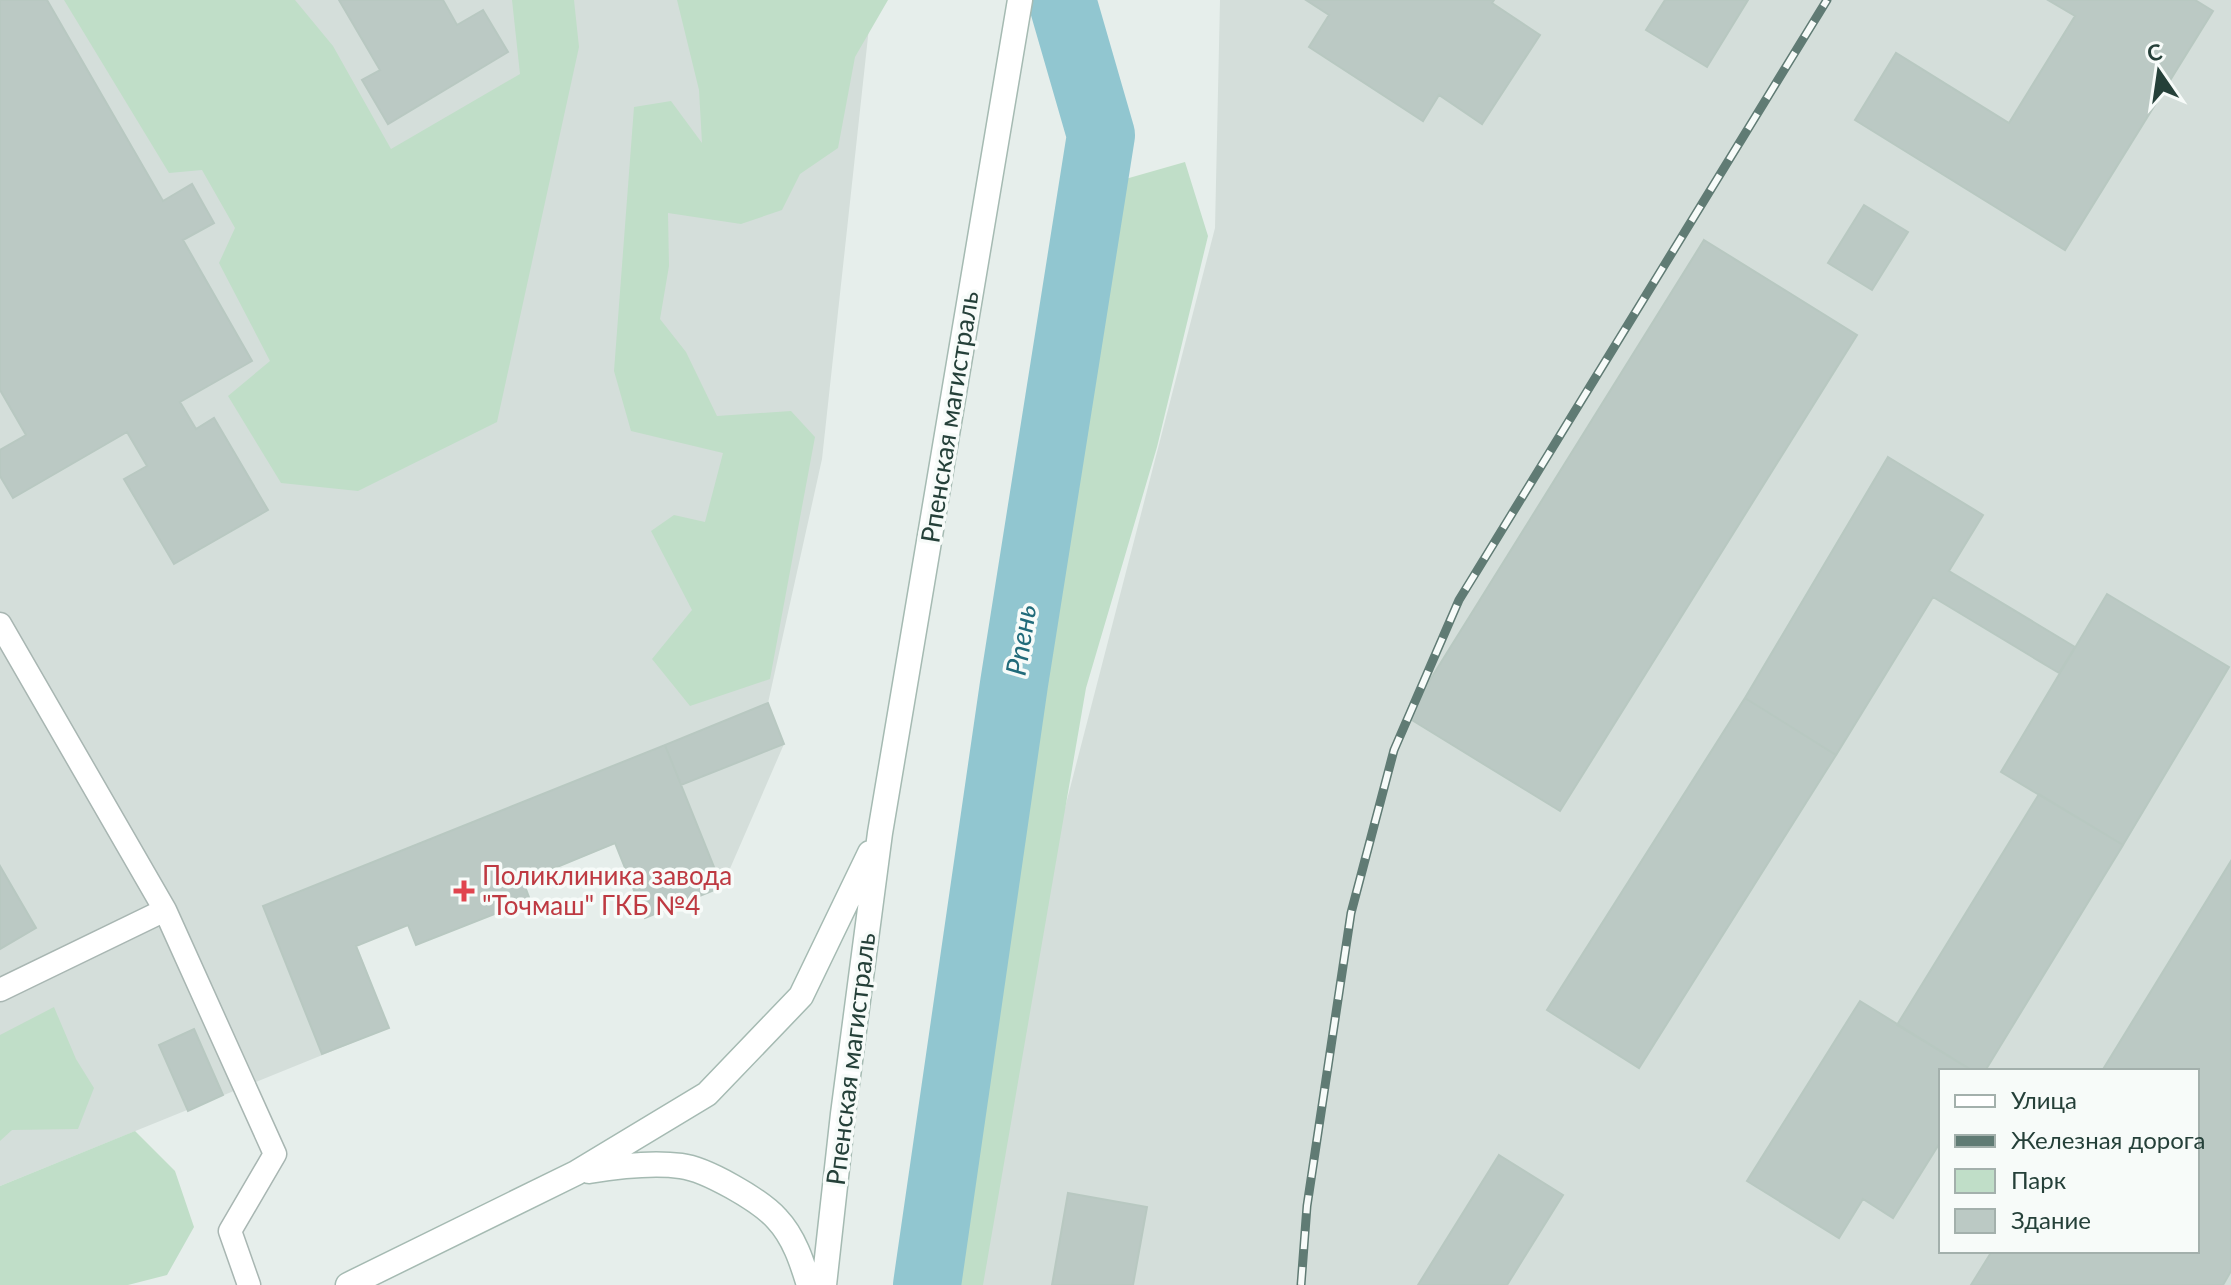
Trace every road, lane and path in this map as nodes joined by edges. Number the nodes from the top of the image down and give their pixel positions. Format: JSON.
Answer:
{"nodes":[{"id":1,"x":1020,"y":0,"type":"edge"},
{"id":2,"x":0,"y":624,"type":"edge"},
{"id":3,"x":880,"y":833,"type":"junction"},
{"id":4,"x":165,"y":910,"type":"junction"},
{"id":5,"x":0,"y":990,"type":"edge"},
{"id":6,"x":576,"y":1173,"type":"junction"},
{"id":7,"x":249,"y":1285,"type":"edge"},
{"id":8,"x":348,"y":1285,"type":"edge"},
{"id":9,"x":809,"y":1285,"type":"edge"},
{"id":10,"x":824,"y":1285,"type":"edge"}],
"edges":[{"from":1,"to":3,"type":"main road","name":"Рпенская магистраль"},
{"from":2,"to":4,"type":"lane"},
{"from":3,"to":6,"type":"main road","name":"Рпенская магистраль"},
{"from":3,"to":10,"type":"main road","name":"Рпенская магистраль"},
{"from":4,"to":5,"type":"lane"},
{"from":4,"to":7,"type":"lane"},
{"from":6,"to":8,"type":"main road","name":"Рпенская магистраль"},
{"from":6,"to":9,"type":"main road","name":"Рпенская магистраль"}]}
